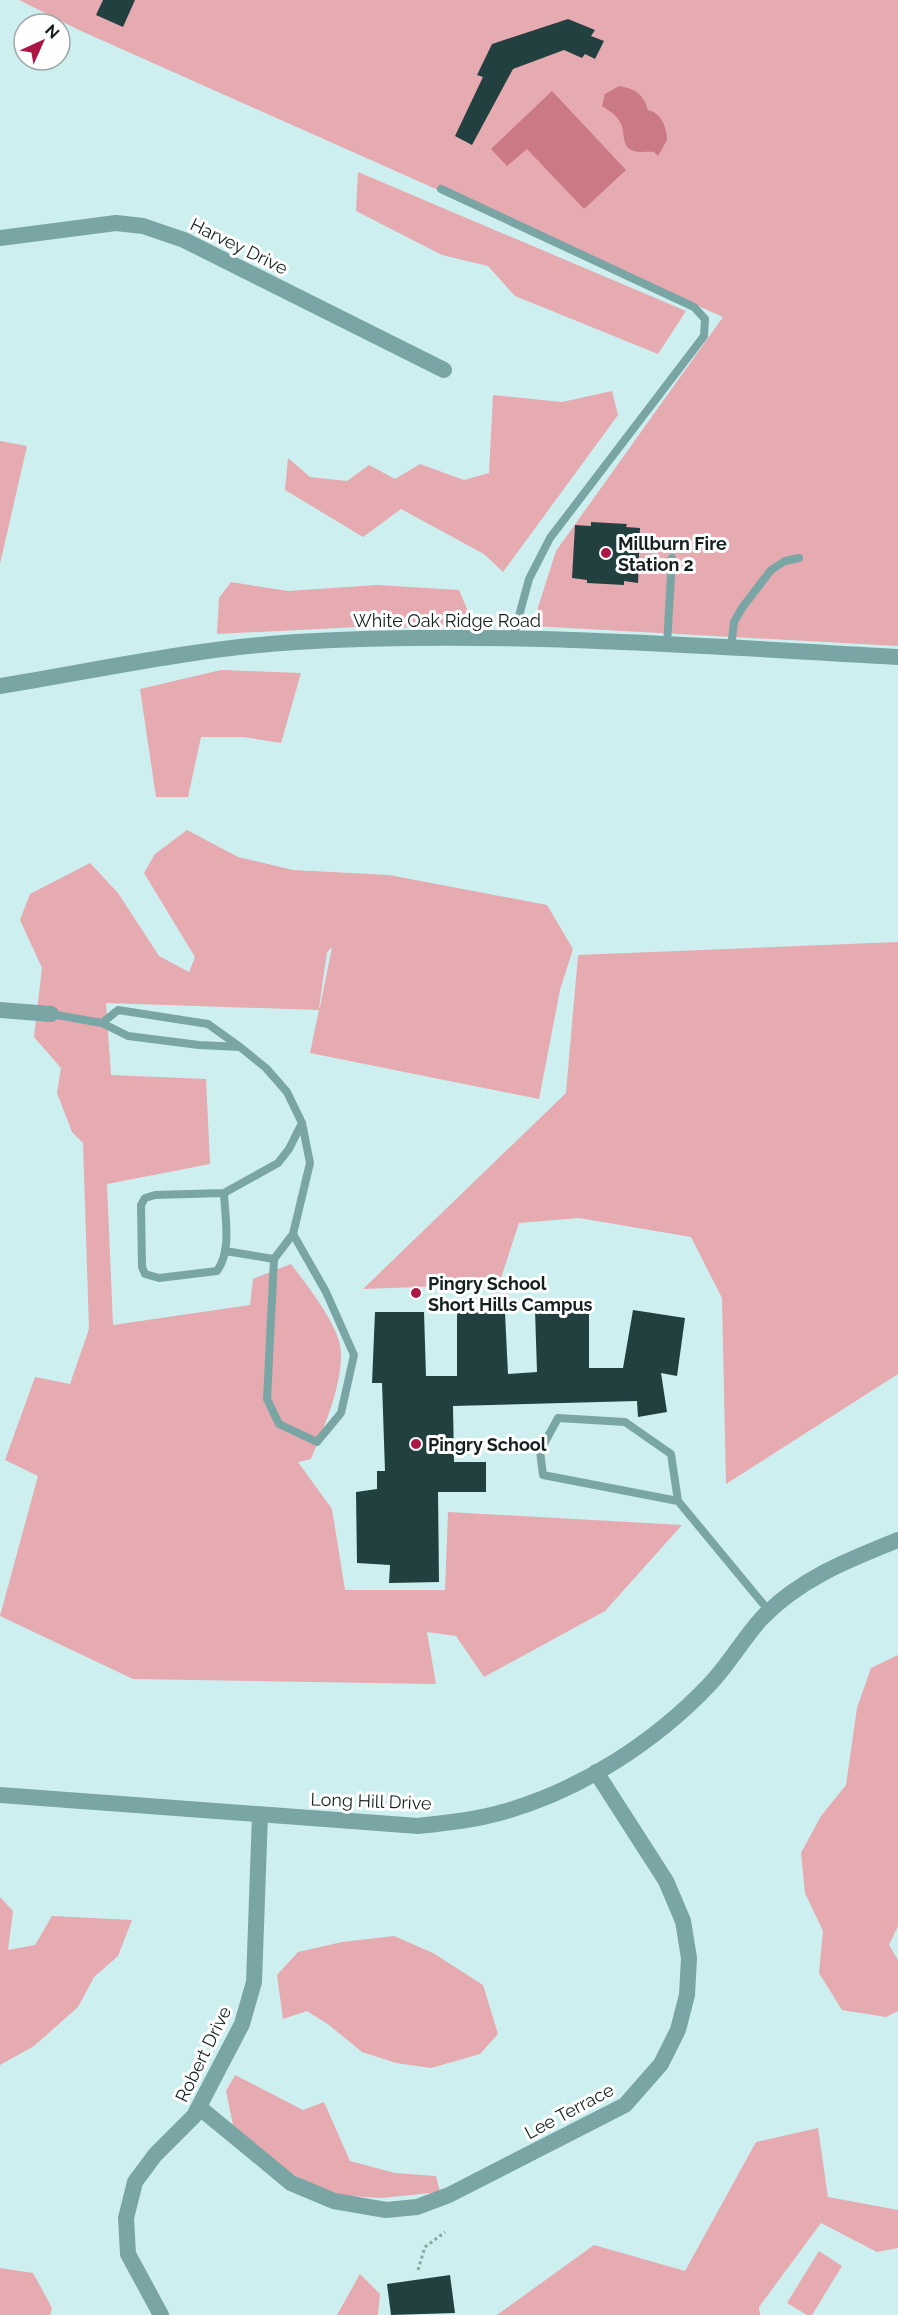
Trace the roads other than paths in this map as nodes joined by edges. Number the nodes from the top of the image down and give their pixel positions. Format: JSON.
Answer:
{"nodes":[{"id":1,"x":441,"y":189,"type":"dead end"},
{"id":2,"x":0,"y":238,"type":"edge"},
{"id":3,"x":444,"y":370,"type":"dead end"},
{"id":4,"x":672,"y":558,"type":"dead end"},
{"id":5,"x":799,"y":558,"type":"dead end"},
{"id":6,"x":513,"y":638,"type":"junction"},
{"id":7,"x":667,"y":645,"type":"junction"},
{"id":8,"x":730,"y":648,"type":"junction"},
{"id":9,"x":898,"y":657,"type":"edge"},
{"id":10,"x":0,"y":686,"type":"edge"},
{"id":11,"x":0,"y":1010,"type":"edge"},
{"id":12,"x":51,"y":1014,"type":"joint"},
{"id":13,"x":102,"y":1023,"type":"junction"},
{"id":14,"x":240,"y":1047,"type":"junction"},
{"id":15,"x":302,"y":1123,"type":"junction"},
{"id":16,"x":224,"y":1193,"type":"junction"},
{"id":17,"x":293,"y":1234,"type":"junction"},
{"id":18,"x":225,"y":1251,"type":"junction"},
{"id":19,"x":274,"y":1260,"type":"junction"},
{"id":20,"x":678,"y":1501,"type":"junction"},
{"id":21,"x":898,"y":1540,"type":"edge"},
{"id":22,"x":769,"y":1611,"type":"junction"},
{"id":23,"x":596,"y":1772,"type":"junction"},
{"id":24,"x":0,"y":1795,"type":"edge"},
{"id":25,"x":260,"y":1815,"type":"junction"},
{"id":26,"x":200,"y":2108,"type":"junction"},
{"id":27,"x":161,"y":2315,"type":"edge"}],
"edges":[{"from":1,"to":6,"type":"lane"},
{"from":2,"to":3,"type":"street","name":"Harvey Drive"},
{"from":4,"to":7,"type":"lane"},
{"from":5,"to":8,"type":"lane"},
{"from":6,"to":7,"type":"street","name":"White Oak Ridge Road"},
{"from":6,"to":10,"type":"street","name":"White Oak Ridge Road"},
{"from":7,"to":8,"type":"street","name":"White Oak Ridge Road"},
{"from":8,"to":9,"type":"street","name":"White Oak Ridge Road"},
{"from":11,"to":12,"type":"street"},
{"from":12,"to":13,"type":"lane"},
{"from":13,"to":14,"type":"lane"},
{"from":13,"to":14,"type":"lane"},
{"from":14,"to":15,"type":"lane"},
{"from":15,"to":16,"type":"lane"},
{"from":15,"to":17,"type":"lane"},
{"from":16,"to":18,"type":"lane"},
{"from":16,"to":18,"type":"lane"},
{"from":17,"to":19,"type":"lane"},
{"from":17,"to":19,"type":"lane"},
{"from":18,"to":19,"type":"lane"},
{"from":20,"to":20,"type":"lane"},
{"from":20,"to":22,"type":"lane"},
{"from":21,"to":22,"type":"street","name":"Long Hill Drive"},
{"from":22,"to":23,"type":"street","name":"Long Hill Drive"},
{"from":23,"to":25,"type":"street","name":"Long Hill Drive"},
{"from":23,"to":26,"type":"street","name":"Lee Terrace"},
{"from":24,"to":25,"type":"street","name":"Long Hill Drive"},
{"from":25,"to":26,"type":"street","name":"Robert Drive"},
{"from":26,"to":27,"type":"street","name":"Robert Drive"}]}
